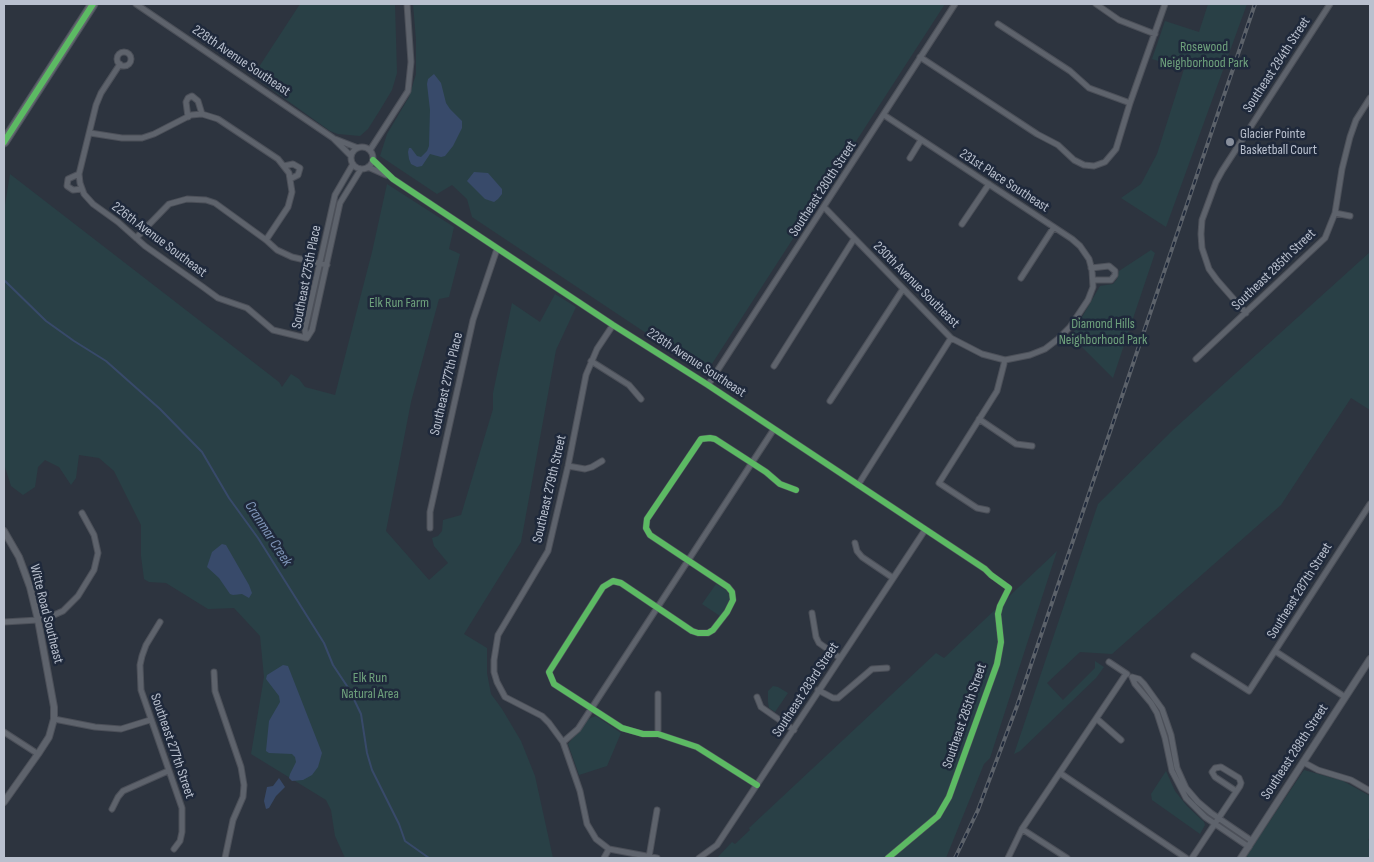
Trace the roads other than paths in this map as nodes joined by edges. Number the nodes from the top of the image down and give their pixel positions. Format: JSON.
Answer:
{"nodes":[{"id":1,"x":93,"y":4,"type":"edge"},
{"id":2,"x":136,"y":4,"type":"edge"},
{"id":3,"x":407,"y":4,"type":"edge"},
{"id":4,"x":955,"y":4,"type":"edge"},
{"id":5,"x":1096,"y":4,"type":"edge"},
{"id":6,"x":1165,"y":4,"type":"edge"},
{"id":7,"x":1330,"y":4,"type":"edge"},
{"id":8,"x":998,"y":24,"type":"dead end"},
{"id":9,"x":1155,"y":34,"type":"junction"},
{"id":10,"x":920,"y":57,"type":"junction"},
{"id":11,"x":120,"y":64,"type":"dead end"},
{"id":12,"x":1370,"y":98,"type":"edge"},
{"id":13,"x":1130,"y":103,"type":"junction"},
{"id":14,"x":202,"y":114,"type":"junction"},
{"id":15,"x":884,"y":114,"type":"junction"},
{"id":16,"x":188,"y":117,"type":"junction"},
{"id":17,"x":90,"y":133,"type":"junction"},
{"id":18,"x":333,"y":138,"type":"junction"},
{"id":19,"x":921,"y":140,"type":"junction"},
{"id":20,"x":4,"y":142,"type":"edge"},
{"id":21,"x":358,"y":148,"type":"junction"},
{"id":22,"x":367,"y":149,"type":"junction"},
{"id":23,"x":351,"y":156,"type":"junction"},
{"id":24,"x":910,"y":158,"type":"dead end"},
{"id":25,"x":373,"y":160,"type":"junction"},
{"id":26,"x":353,"y":164,"type":"junction"},
{"id":27,"x":284,"y":166,"type":"junction"},
{"id":28,"x":368,"y":167,"type":"junction"},
{"id":29,"x":361,"y":169,"type":"junction"},
{"id":30,"x":79,"y":174,"type":"junction"},
{"id":31,"x":290,"y":179,"type":"junction"},
{"id":32,"x":393,"y":179,"type":"junction"},
{"id":33,"x":989,"y":184,"type":"junction"},
{"id":34,"x":82,"y":190,"type":"junction"},
{"id":35,"x":824,"y":208,"type":"junction"},
{"id":36,"x":1336,"y":213,"type":"junction"},
{"id":37,"x":1350,"y":216,"type":"dead end"},
{"id":38,"x":962,"y":224,"type":"dead end"},
{"id":39,"x":1054,"y":227,"type":"junction"},
{"id":40,"x":136,"y":238,"type":"junction"},
{"id":41,"x":854,"y":239,"type":"junction"},
{"id":42,"x":266,"y":240,"type":"junction"},
{"id":43,"x":497,"y":249,"type":"junction"},
{"id":44,"x":320,"y":263,"type":"junction"},
{"id":45,"x":327,"y":265,"type":"junction"},
{"id":46,"x":1091,"y":268,"type":"junction"},
{"id":47,"x":1021,"y":278,"type":"dead end"},
{"id":48,"x":1093,"y":280,"type":"junction"},
{"id":49,"x":903,"y":289,"type":"junction"},
{"id":50,"x":1246,"y":313,"type":"junction"},
{"id":51,"x":613,"y":326,"type":"junction"},
{"id":52,"x":306,"y":338,"type":"junction"},
{"id":53,"x":951,"y":338,"type":"junction"},
{"id":54,"x":1196,"y":359,"type":"dead end"},
{"id":55,"x":1005,"y":360,"type":"junction"},
{"id":56,"x":591,"y":361,"type":"junction"},
{"id":57,"x":774,"y":366,"type":"dead end"},
{"id":58,"x":708,"y":385,"type":"junction"},
{"id":59,"x":641,"y":399,"type":"dead end"},
{"id":60,"x":830,"y":401,"type":"dead end"},
{"id":61,"x":979,"y":419,"type":"junction"},
{"id":62,"x":774,"y":429,"type":"junction"},
{"id":63,"x":1032,"y":446,"type":"dead end"},
{"id":64,"x":602,"y":461,"type":"dead end"},
{"id":65,"x":752,"y":463,"type":"junction"},
{"id":66,"x":568,"y":466,"type":"junction"},
{"id":67,"x":858,"y":485,"type":"junction"},
{"id":68,"x":796,"y":490,"type":"dead end"},
{"id":69,"x":1370,"y":504,"type":"edge"},
{"id":70,"x":986,"y":510,"type":"dead end"},
{"id":71,"x":82,"y":513,"type":"dead end"},
{"id":72,"x":430,"y":528,"type":"dead end"},
{"id":73,"x":925,"y":530,"type":"junction"},
{"id":74,"x":4,"y":531,"type":"edge"},
{"id":75,"x":855,"y":542,"type":"dead end"},
{"id":76,"x":688,"y":560,"type":"junction"},
{"id":77,"x":985,"y":569,"type":"joint"},
{"id":78,"x":893,"y":578,"type":"junction"},
{"id":79,"x":658,"y":607,"type":"junction"},
{"id":80,"x":812,"y":613,"type":"dead end"},
{"id":81,"x":38,"y":620,"type":"junction"},
{"id":82,"x":4,"y":622,"type":"edge"},
{"id":83,"x":160,"y":622,"type":"dead end"},
{"id":84,"x":1275,"y":651,"type":"junction"},
{"id":85,"x":1194,"y":656,"type":"dead end"},
{"id":86,"x":840,"y":658,"type":"junction"},
{"id":87,"x":1370,"y":659,"type":"edge"},
{"id":88,"x":1109,"y":662,"type":"dead end"},
{"id":89,"x":888,"y":668,"type":"dead end"},
{"id":90,"x":214,"y":672,"type":"dead end"},
{"id":91,"x":1126,"y":674,"type":"junction"},
{"id":92,"x":818,"y":690,"type":"junction"},
{"id":93,"x":658,"y":694,"type":"dead end"},
{"id":94,"x":757,"y":697,"type":"dead end"},
{"id":95,"x":1346,"y":697,"type":"junction"},
{"id":96,"x":591,"y":709,"type":"junction"},
{"id":97,"x":54,"y":719,"type":"junction"},
{"id":98,"x":1097,"y":719,"type":"junction"},
{"id":99,"x":150,"y":720,"type":"junction"},
{"id":100,"x":794,"y":730,"type":"junction"},
{"id":101,"x":4,"y":732,"type":"edge"},
{"id":102,"x":658,"y":734,"type":"junction"},
{"id":103,"x":1121,"y":740,"type":"dead end"},
{"id":104,"x":563,"y":742,"type":"junction"},
{"id":105,"x":38,"y":754,"type":"junction"},
{"id":106,"x":1303,"y":762,"type":"junction"},
{"id":107,"x":168,"y":771,"type":"junction"},
{"id":108,"x":1060,"y":774,"type":"junction"},
{"id":109,"x":757,"y":786,"type":"junction"},
{"id":110,"x":1370,"y":791,"type":"edge"},
{"id":111,"x":1236,"y":792,"type":"junction"},
{"id":112,"x":4,"y":802,"type":"edge"},
{"id":113,"x":112,"y":809,"type":"dead end"},
{"id":114,"x":657,"y":810,"type":"dead end"},
{"id":115,"x":1217,"y":821,"type":"junction"},
{"id":116,"x":1022,"y":829,"type":"junction"},
{"id":117,"x":1250,"y":844,"type":"junction"},
{"id":118,"x":174,"y":849,"type":"dead end"},
{"id":119,"x":610,"y":849,"type":"junction"},
{"id":120,"x":649,"y":857,"type":"junction"},
{"id":121,"x":225,"y":858,"type":"edge"},
{"id":122,"x":604,"y":858,"type":"edge"},
{"id":123,"x":656,"y":858,"type":"edge"},
{"id":124,"x":700,"y":858,"type":"edge"},
{"id":125,"x":888,"y":858,"type":"edge"},
{"id":126,"x":1008,"y":858,"type":"edge"},
{"id":127,"x":1067,"y":858,"type":"edge"},
{"id":128,"x":1186,"y":858,"type":"edge"},
{"id":129,"x":1192,"y":858,"type":"edge"},
{"id":130,"x":1241,"y":858,"type":"edge"}],
"edges":[{"from":1,"to":20,"type":"main road"},
{"from":2,"to":18,"type":"street","name":"228th Avenue Southeast"},
{"from":3,"to":22,"type":"street"},
{"from":4,"to":10,"type":"street","name":"Southeast 280th Street"},
{"from":5,"to":9,"type":"street"},
{"from":6,"to":9,"type":"street"},
{"from":7,"to":50,"type":"street","name":"Southeast 284th Street"},
{"from":8,"to":13,"type":"street"},
{"from":9,"to":13,"type":"street"},
{"from":10,"to":13,"type":"street"},
{"from":10,"to":15,"type":"street","name":"Southeast 280th Street"},
{"from":11,"to":17,"type":"street"},
{"from":12,"to":36,"type":"street","name":"Southeast 285th Street"},
{"from":14,"to":16,"type":"street"},
{"from":14,"to":16,"type":"street"},
{"from":14,"to":27,"type":"street"},
{"from":15,"to":19,"type":"street","name":"231st Place Southeast"},
{"from":15,"to":35,"type":"street","name":"Southeast 280th Street"},
{"from":16,"to":17,"type":"street"},
{"from":17,"to":30,"type":"street"},
{"from":18,"to":21,"type":"street","name":"228th Avenue Southeast"},
{"from":18,"to":23,"type":"street","name":"228th Avenue Southeast"},
{"from":19,"to":24,"type":"street"},
{"from":19,"to":33,"type":"street","name":"231st Place Southeast"},
{"from":21,"to":22,"type":"street"},
{"from":21,"to":23,"type":"street"},
{"from":22,"to":25,"type":"street"},
{"from":23,"to":26,"type":"street"},
{"from":25,"to":28,"type":"street"},
{"from":25,"to":32,"type":"street","name":"228th Avenue Southeast"},
{"from":26,"to":29,"type":"street"},
{"from":26,"to":44,"type":"street","name":"Southeast 275th Place"},
{"from":27,"to":31,"type":"street"},
{"from":27,"to":31,"type":"street"},
{"from":28,"to":29,"type":"street"},
{"from":28,"to":32,"type":"street","name":"228th Avenue Southeast"},
{"from":29,"to":45,"type":"street","name":"Southeast 275th Place"},
{"from":30,"to":34,"type":"street","name":"226th Avenue Southeast"},
{"from":30,"to":34,"type":"street"},
{"from":31,"to":42,"type":"street"},
{"from":32,"to":43,"type":"street","name":"228th Avenue Southeast"},
{"from":33,"to":38,"type":"street"},
{"from":33,"to":39,"type":"street","name":"231st Place Southeast"},
{"from":34,"to":40,"type":"street","name":"226th Avenue Southeast"},
{"from":35,"to":41,"type":"street","name":"230th Avenue Southeast"},
{"from":35,"to":58,"type":"street","name":"Southeast 280th Street"},
{"from":36,"to":37,"type":"street"},
{"from":36,"to":50,"type":"street","name":"Southeast 285th Street"},
{"from":39,"to":46,"type":"street","name":"231st Place Southeast"},
{"from":39,"to":47,"type":"street"},
{"from":40,"to":42,"type":"street"},
{"from":40,"to":52,"type":"street","name":"226th Avenue Southeast"},
{"from":41,"to":49,"type":"street","name":"230th Avenue Southeast"},
{"from":41,"to":57,"type":"street"},
{"from":42,"to":44,"type":"street"},
{"from":43,"to":51,"type":"street","name":"228th Avenue Southeast"},
{"from":43,"to":72,"type":"street","name":"Southeast 277th Place"},
{"from":44,"to":45,"type":"street"},
{"from":44,"to":52,"type":"street","name":"Southeast 275th Place"},
{"from":45,"to":52,"type":"street","name":"Southeast 275th Place"},
{"from":46,"to":48,"type":"street","name":"231st Place Southeast"},
{"from":46,"to":48,"type":"street"},
{"from":48,"to":55,"type":"street"},
{"from":49,"to":53,"type":"street","name":"230th Avenue Southeast"},
{"from":49,"to":60,"type":"street"},
{"from":50,"to":54,"type":"street","name":"Southeast 285th Street"},
{"from":51,"to":56,"type":"street","name":"Southeast 279th Street"},
{"from":51,"to":58,"type":"street","name":"228th Avenue Southeast"},
{"from":53,"to":55,"type":"street","name":"230th Avenue Southeast"},
{"from":53,"to":67,"type":"street"},
{"from":55,"to":61,"type":"street"},
{"from":56,"to":59,"type":"street"},
{"from":56,"to":66,"type":"street","name":"Southeast 279th Street"},
{"from":58,"to":62,"type":"street","name":"228th Avenue Southeast"},
{"from":61,"to":63,"type":"street"},
{"from":61,"to":70,"type":"street"},
{"from":62,"to":65,"type":"street"},
{"from":62,"to":67,"type":"street","name":"228th Avenue Southeast"},
{"from":64,"to":66,"type":"street"},
{"from":65,"to":68,"type":"street"},
{"from":65,"to":76,"type":"street"},
{"from":65,"to":76,"type":"street"},
{"from":66,"to":104,"type":"street","name":"Southeast 279th Street"},
{"from":67,"to":73,"type":"street","name":"228th Avenue Southeast"},
{"from":69,"to":84,"type":"street","name":"Southeast 287th Street"},
{"from":71,"to":81,"type":"street"},
{"from":73,"to":77,"type":"street","name":"228th Avenue Southeast"},
{"from":73,"to":78,"type":"street","name":"Southeast 283rd Street"},
{"from":74,"to":81,"type":"street","name":"Witte Road Southeast"},
{"from":75,"to":78,"type":"street"},
{"from":76,"to":79,"type":"street"},
{"from":76,"to":79,"type":"street"},
{"from":77,"to":125,"type":"street","name":"Southeast 285th Street"},
{"from":78,"to":86,"type":"street","name":"Southeast 283rd Street"},
{"from":79,"to":96,"type":"street"},
{"from":79,"to":96,"type":"street"},
{"from":80,"to":86,"type":"street"},
{"from":81,"to":82,"type":"street"},
{"from":81,"to":97,"type":"street","name":"Witte Road Southeast"},
{"from":83,"to":99,"type":"street","name":"Southeast 277th Street"},
{"from":84,"to":85,"type":"street","name":"Southeast 287th Street"},
{"from":84,"to":95,"type":"street"},
{"from":86,"to":92,"type":"street","name":"Southeast 283rd Street"},
{"from":87,"to":95,"type":"street","name":"Southeast 288th Street"},
{"from":88,"to":91,"type":"street"},
{"from":89,"to":92,"type":"street"},
{"from":90,"to":121,"type":"street"},
{"from":91,"to":98,"type":"street"},
{"from":91,"to":115,"type":"street"},
{"from":92,"to":100,"type":"street","name":"Southeast 283rd Street"},
{"from":93,"to":102,"type":"street"},
{"from":94,"to":100,"type":"street"},
{"from":95,"to":106,"type":"street","name":"Southeast 288th Street"},
{"from":96,"to":102,"type":"street"},
{"from":96,"to":104,"type":"street"},
{"from":97,"to":99,"type":"street"},
{"from":97,"to":105,"type":"street","name":"Witte Road Southeast"},
{"from":98,"to":103,"type":"street"},
{"from":98,"to":108,"type":"street"},
{"from":99,"to":107,"type":"street","name":"Southeast 277th Street"},
{"from":100,"to":109,"type":"street","name":"Southeast 283rd Street"},
{"from":101,"to":105,"type":"street"},
{"from":102,"to":109,"type":"street"},
{"from":104,"to":119,"type":"street"},
{"from":105,"to":112,"type":"street","name":"Witte Road Southeast"},
{"from":106,"to":110,"type":"street"},
{"from":106,"to":117,"type":"street","name":"Southeast 288th Street"},
{"from":107,"to":113,"type":"street"},
{"from":107,"to":118,"type":"street","name":"Southeast 277th Street"},
{"from":108,"to":116,"type":"street"},
{"from":108,"to":128,"type":"street"},
{"from":109,"to":124,"type":"street","name":"Southeast 283rd Street"},
{"from":111,"to":111,"type":"street"},
{"from":111,"to":115,"type":"street"},
{"from":114,"to":120,"type":"street"},
{"from":115,"to":117,"type":"street"},
{"from":115,"to":129,"type":"street"},
{"from":116,"to":126,"type":"street"},
{"from":116,"to":127,"type":"street"},
{"from":117,"to":130,"type":"street","name":"Southeast 288th Street"},
{"from":119,"to":120,"type":"street"},
{"from":119,"to":122,"type":"street"},
{"from":120,"to":123,"type":"street"}]}
